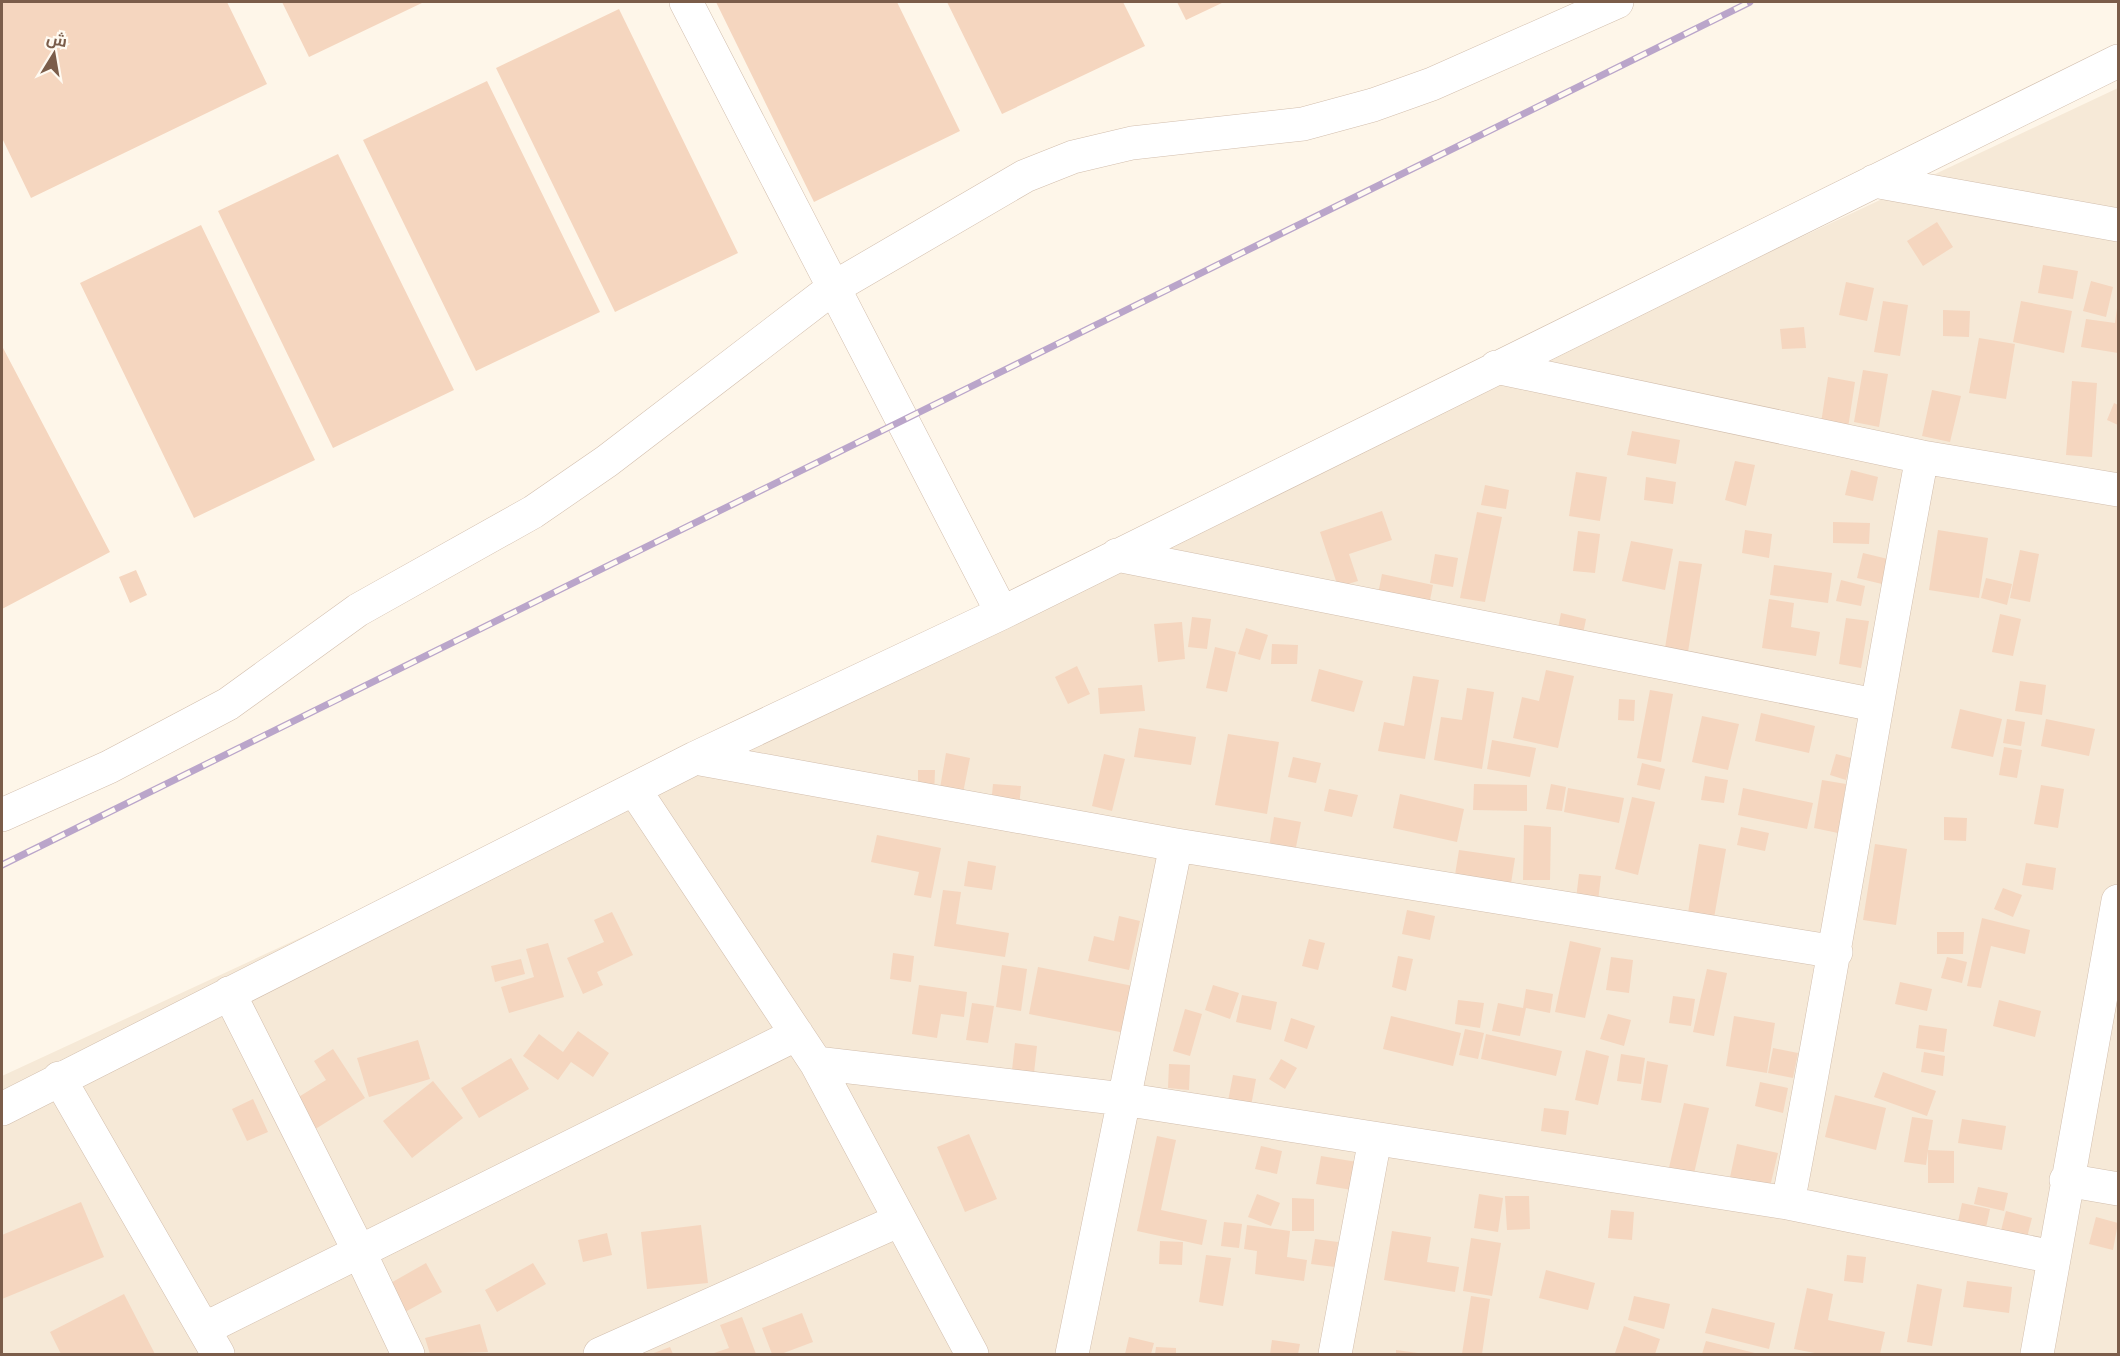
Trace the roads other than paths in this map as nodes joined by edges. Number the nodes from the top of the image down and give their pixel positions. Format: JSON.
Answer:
{"nodes":[{"id":1,"x":686,"y":2,"type":"edge"},
{"id":2,"x":1617,"y":2,"type":"edge"},
{"id":3,"x":2118,"y":61,"type":"edge"},
{"id":4,"x":1874,"y":182,"type":"junction"},
{"id":5,"x":2118,"y":225,"type":"edge"},
{"id":6,"x":833,"y":288,"type":"junction"},
{"id":7,"x":1496,"y":367,"type":"junction"},
{"id":8,"x":1922,"y":457,"type":"junction"},
{"id":9,"x":2118,"y":490,"type":"edge"},
{"id":10,"x":1117,"y":555,"type":"junction"},
{"id":11,"x":1002,"y":613,"type":"junction"},
{"id":12,"x":1875,"y":705,"type":"junction"},
{"id":13,"x":695,"y":758,"type":"junction"},
{"id":14,"x":634,"y":789,"type":"junction"},
{"id":15,"x":2,"y":815,"type":"edge"},
{"id":16,"x":1176,"y":844,"type":"junction"},
{"id":17,"x":2118,"y":901,"type":"edge"},
{"id":18,"x":2115,"y":935,"type":"edge"},
{"id":19,"x":1836,"y":952,"type":"junction"},
{"id":20,"x":229,"y":993,"type":"junction"},
{"id":21,"x":797,"y":1034,"type":"junction"},
{"id":22,"x":816,"y":1063,"type":"junction"},
{"id":23,"x":59,"y":1078,"type":"junction"},
{"id":24,"x":1122,"y":1099,"type":"junction"},
{"id":25,"x":2,"y":1109,"type":"edge"},
{"id":26,"x":1375,"y":1139,"type":"junction"},
{"id":27,"x":2066,"y":1180,"type":"junction"},
{"id":28,"x":2118,"y":1189,"type":"edge"},
{"id":29,"x":1788,"y":1203,"type":"junction"},
{"id":30,"x":900,"y":1220,"type":"junction"},
{"id":31,"x":360,"y":1253,"type":"junction"},
{"id":32,"x":2053,"y":1257,"type":"junction"},
{"id":33,"x":211,"y":1342,"type":"edge"},
{"id":34,"x":408,"y":1354,"type":"edge"},
{"id":35,"x":600,"y":1354,"type":"edge"},
{"id":36,"x":972,"y":1354,"type":"edge"},
{"id":37,"x":1072,"y":1354,"type":"edge"},
{"id":38,"x":1335,"y":1354,"type":"edge"},
{"id":39,"x":2037,"y":1354,"type":"edge"}],
"edges":[{"from":1,"to":6,"type":"street"},
{"from":2,"to":6,"type":"street"},
{"from":3,"to":4,"type":"street"},
{"from":4,"to":5,"type":"street"},
{"from":4,"to":7,"type":"street"},
{"from":6,"to":11,"type":"street"},
{"from":6,"to":15,"type":"street"},
{"from":7,"to":8,"type":"street"},
{"from":7,"to":10,"type":"street"},
{"from":8,"to":9,"type":"street"},
{"from":8,"to":12,"type":"street"},
{"from":10,"to":11,"type":"street"},
{"from":10,"to":12,"type":"street"},
{"from":11,"to":13,"type":"street"},
{"from":12,"to":19,"type":"street"},
{"from":13,"to":14,"type":"street"},
{"from":13,"to":16,"type":"street"},
{"from":14,"to":20,"type":"street"},
{"from":14,"to":21,"type":"street"},
{"from":16,"to":19,"type":"street"},
{"from":16,"to":24,"type":"street"},
{"from":17,"to":18,"type":"street"},
{"from":18,"to":27,"type":"street"},
{"from":19,"to":29,"type":"street"},
{"from":20,"to":23,"type":"street"},
{"from":20,"to":31,"type":"street"},
{"from":21,"to":22,"type":"street"},
{"from":21,"to":31,"type":"street"},
{"from":22,"to":24,"type":"street"},
{"from":22,"to":30,"type":"street"},
{"from":23,"to":25,"type":"street"},
{"from":23,"to":33,"type":"street"},
{"from":24,"to":26,"type":"street"},
{"from":24,"to":37,"type":"street"},
{"from":26,"to":29,"type":"street"},
{"from":26,"to":38,"type":"street"},
{"from":27,"to":28,"type":"street"},
{"from":27,"to":32,"type":"street"},
{"from":29,"to":32,"type":"street"},
{"from":30,"to":35,"type":"street"},
{"from":30,"to":36,"type":"street"},
{"from":31,"to":33,"type":"street"},
{"from":31,"to":34,"type":"street"},
{"from":32,"to":39,"type":"street"}]}
